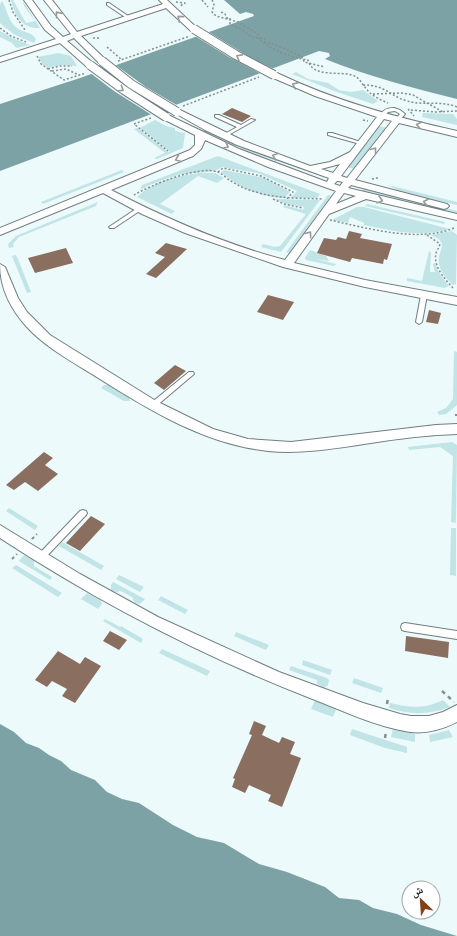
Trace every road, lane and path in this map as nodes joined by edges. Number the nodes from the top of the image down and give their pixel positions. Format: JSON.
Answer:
{"nodes":[{"id":1,"x":9,"y":0,"type":"edge"},
{"id":2,"x":29,"y":0,"type":"edge"},
{"id":3,"x":48,"y":0,"type":"edge"},
{"id":4,"x":202,"y":0,"type":"edge"},
{"id":5,"x":212,"y":0,"type":"edge"},
{"id":6,"x":180,"y":1,"type":"edge"},
{"id":7,"x":169,"y":3,"type":"edge"},
{"id":8,"x":108,"y":4,"type":"dead end"},
{"id":9,"x":179,"y":6,"type":"dead end"},
{"id":10,"x":208,"y":7,"type":"dead end"},
{"id":11,"x":221,"y":12,"type":"dead end"},
{"id":12,"x":129,"y":18,"type":"junction"},
{"id":13,"x":227,"y":18,"type":"junction"},
{"id":14,"x":229,"y":20,"type":"junction"},
{"id":15,"x":44,"y":23,"type":"junction"},
{"id":16,"x":0,"y":28,"type":"edge"},
{"id":17,"x":25,"y":30,"type":"dead end"},
{"id":18,"x":195,"y":32,"type":"junction"},
{"id":19,"x":97,"y":35,"type":"junction"},
{"id":20,"x":70,"y":36,"type":"junction"},
{"id":21,"x":260,"y":39,"type":"junction"},
{"id":22,"x":264,"y":41,"type":"junction"},
{"id":23,"x":30,"y":43,"type":"dead end"},
{"id":24,"x":43,"y":46,"type":"junction"},
{"id":25,"x":107,"y":47,"type":"dead end"},
{"id":26,"x":72,"y":49,"type":"junction"},
{"id":27,"x":25,"y":52,"type":"junction"},
{"id":28,"x":92,"y":53,"type":"junction"},
{"id":29,"x":37,"y":56,"type":"dead end"},
{"id":30,"x":0,"y":60,"type":"edge"},
{"id":31,"x":122,"y":60,"type":"junction"},
{"id":32,"x":304,"y":60,"type":"junction"},
{"id":33,"x":115,"y":62,"type":"dead end"},
{"id":34,"x":308,"y":62,"type":"junction"},
{"id":35,"x":72,"y":66,"type":"dead end"},
{"id":36,"x":325,"y":67,"type":"dead end"},
{"id":37,"x":48,"y":69,"type":"junction"},
{"id":38,"x":88,"y":69,"type":"junction"},
{"id":39,"x":52,"y":71,"type":"junction"},
{"id":40,"x":78,"y":75,"type":"junction"},
{"id":41,"x":270,"y":75,"type":"junction"},
{"id":42,"x":363,"y":85,"type":"junction"},
{"id":43,"x":372,"y":94,"type":"junction"},
{"id":44,"x":395,"y":94,"type":"junction"},
{"id":45,"x":407,"y":100,"type":"junction"},
{"id":46,"x":404,"y":102,"type":"dead end"},
{"id":47,"x":426,"y":102,"type":"junction"},
{"id":48,"x":391,"y":104,"type":"dead end"},
{"id":49,"x":457,"y":108,"type":"edge"},
{"id":50,"x":177,"y":110,"type":"junction"},
{"id":51,"x":410,"y":110,"type":"dead end"},
{"id":52,"x":457,"y":111,"type":"edge"},
{"id":53,"x":443,"y":112,"type":"junction"},
{"id":54,"x":156,"y":116,"type":"dead end"},
{"id":55,"x":217,"y":116,"type":"dead end"},
{"id":56,"x":383,"y":116,"type":"junction"},
{"id":57,"x":253,"y":120,"type":"dead end"},
{"id":58,"x":397,"y":120,"type":"junction"},
{"id":59,"x":241,"y":127,"type":"junction"},
{"id":60,"x":198,"y":133,"type":"junction"},
{"id":61,"x":330,"y":134,"type":"dead end"},
{"id":62,"x":457,"y":134,"type":"edge"},
{"id":63,"x":225,"y":136,"type":"junction"},
{"id":64,"x":362,"y":143,"type":"junction"},
{"id":65,"x":168,"y":151,"type":"dead end"},
{"id":66,"x":356,"y":151,"type":"junction"},
{"id":67,"x":312,"y":168,"type":"junction"},
{"id":68,"x":359,"y":169,"type":"junction"},
{"id":69,"x":218,"y":172,"type":"junction"},
{"id":70,"x":336,"y":176,"type":"junction"},
{"id":71,"x":350,"y":180,"type":"junction"},
{"id":72,"x":328,"y":184,"type":"junction"},
{"id":73,"x":343,"y":189,"type":"junction"},
{"id":74,"x":104,"y":190,"type":"junction"},
{"id":75,"x":395,"y":194,"type":"junction"},
{"id":76,"x":133,"y":196,"type":"dead end"},
{"id":77,"x":365,"y":196,"type":"junction"},
{"id":78,"x":272,"y":198,"type":"junction"},
{"id":79,"x":287,"y":199,"type":"junction"},
{"id":80,"x":323,"y":199,"type":"dead end"},
{"id":81,"x":303,"y":208,"type":"dead end"},
{"id":82,"x":139,"y":209,"type":"junction"},
{"id":83,"x":328,"y":216,"type":"junction"},
{"id":84,"x":456,"y":218,"type":"edge"},
{"id":85,"x":112,"y":227,"type":"dead end"},
{"id":86,"x":0,"y":232,"type":"edge"},
{"id":87,"x":426,"y":235,"type":"junction"},
{"id":88,"x":287,"y":265,"type":"junction"},
{"id":89,"x":0,"y":268,"type":"edge"},
{"id":90,"x":453,"y":288,"type":"dead end"},
{"id":91,"x":424,"y":295,"type":"junction"},
{"id":92,"x":457,"y":301,"type":"edge"},
{"id":93,"x":419,"y":322,"type":"dead end"},
{"id":94,"x":191,"y":374,"type":"dead end"},
{"id":95,"x":154,"y":405,"type":"junction"},
{"id":96,"x":457,"y":429,"type":"edge"},
{"id":97,"x":83,"y":513,"type":"dead end"},
{"id":98,"x":0,"y":531,"type":"edge"},
{"id":99,"x":40,"y":558,"type":"junction"},
{"id":100,"x":405,"y":627,"type":"dead end"},
{"id":101,"x":457,"y":635,"type":"edge"},
{"id":102,"x":442,"y":691,"type":"dead end"},
{"id":103,"x":457,"y":708,"type":"edge"}],
"edges":[{"from":1,"to":17,"type":"path"},
{"from":2,"to":15,"type":"street"},
{"from":2,"to":20,"type":"street"},
{"from":20,"to":3,"type":"street","one_way":true},
{"from":4,"to":10,"type":"path"},
{"from":5,"to":13,"type":"path"},
{"from":6,"to":7,"type":"path"},
{"from":6,"to":9,"type":"path"},
{"from":7,"to":12,"type":"street"},
{"from":18,"to":7,"type":"street","one_way":true},
{"from":7,"to":19,"type":"street"},
{"from":8,"to":12,"type":"lane"},
{"from":11,"to":13,"type":"path"},
{"from":12,"to":20,"type":"street"},
{"from":13,"to":14,"type":"path"},
{"from":14,"to":21,"type":"path"},
{"from":14,"to":21,"type":"path"},
{"from":15,"to":20,"type":"street"},
{"from":15,"to":24,"type":"street"},
{"from":16,"to":23,"type":"path"},
{"from":18,"to":31,"type":"path"},
{"from":41,"to":18,"type":"street","one_way":true,"bridge":true},
{"from":19,"to":20,"type":"street"},
{"from":19,"to":28,"type":"street"},
{"from":20,"to":24,"type":"street"},
{"from":20,"to":26,"type":"street"},
{"from":20,"to":27,"type":"street"},
{"from":20,"to":28,"type":"street"},
{"from":21,"to":22,"type":"path"},
{"from":22,"to":32,"type":"path"},
{"from":22,"to":32,"type":"path"},
{"from":24,"to":27,"type":"street"},
{"from":25,"to":31,"type":"path"},
{"from":26,"to":27,"type":"street"},
{"from":26,"to":38,"type":"street"},
{"from":27,"to":30,"type":"street"},
{"from":28,"to":50,"type":"street","bridge":true},
{"from":29,"to":37,"type":"path"},
{"from":31,"to":33,"type":"path"},
{"from":32,"to":34,"type":"path"},
{"from":34,"to":36,"type":"path"},
{"from":34,"to":42,"type":"path"},
{"from":35,"to":37,"type":"path"},
{"from":37,"to":39,"type":"path"},
{"from":38,"to":40,"type":"path"},
{"from":38,"to":60,"type":"street","one_way":true,"bridge":true},
{"from":39,"to":40,"type":"path"},
{"from":39,"to":40,"type":"path"},
{"from":41,"to":50,"type":"path"},
{"from":56,"to":41,"type":"street","one_way":true},
{"from":42,"to":43,"type":"path"},
{"from":42,"to":44,"type":"path"},
{"from":43,"to":44,"type":"path"},
{"from":43,"to":48,"type":"path"},
{"from":44,"to":45,"type":"path"},
{"from":44,"to":47,"type":"path"},
{"from":45,"to":46,"type":"path"},
{"from":45,"to":47,"type":"path"},
{"from":47,"to":49,"type":"path"},
{"from":47,"to":53,"type":"path"},
{"from":50,"to":63,"type":"street"},
{"from":51,"to":53,"type":"path"},
{"from":52,"to":53,"type":"path"},
{"from":54,"to":65,"type":"path"},
{"from":55,"to":59,"type":"lane"},
{"from":56,"to":58,"type":"street"},
{"from":56,"to":64,"type":"street"},
{"from":57,"to":59,"type":"lane"},
{"from":62,"to":58,"type":"street","one_way":true},
{"from":68,"to":58,"type":"street","one_way":true},
{"from":59,"to":63,"type":"lane"},
{"from":60,"to":72,"type":"street","one_way":true},
{"from":60,"to":74,"type":"street","one_way":true},
{"from":61,"to":64,"type":"lane"},
{"from":67,"to":63,"type":"street","one_way":true},
{"from":64,"to":66,"type":"street"},
{"from":66,"to":67,"type":"street"},
{"from":66,"to":70,"type":"street"},
{"from":67,"to":70,"type":"street"},
{"from":68,"to":71,"type":"street"},
{"from":68,"to":75,"type":"street"},
{"from":69,"to":76,"type":"path"},
{"from":69,"to":78,"type":"path"},
{"from":69,"to":79,"type":"path"},
{"from":70,"to":71,"type":"street"},
{"from":70,"to":72,"type":"street"},
{"from":71,"to":73,"type":"street"},
{"from":71,"to":75,"type":"street"},
{"from":72,"to":73,"type":"street"},
{"from":73,"to":77,"type":"street"},
{"from":73,"to":83,"type":"street"},
{"from":74,"to":82,"type":"street"},
{"from":74,"to":86,"type":"street"},
{"from":84,"to":75,"type":"street","one_way":true},
{"from":77,"to":83,"type":"street"},
{"from":77,"to":84,"type":"street","one_way":true},
{"from":78,"to":79,"type":"path"},
{"from":78,"to":81,"type":"path"},
{"from":79,"to":80,"type":"path"},
{"from":82,"to":85,"type":"lane"},
{"from":82,"to":88,"type":"street"},
{"from":83,"to":87,"type":"path"},
{"from":88,"to":83,"type":"street","one_way":true},
{"from":84,"to":87,"type":"path"},
{"from":87,"to":90,"type":"path"},
{"from":88,"to":91,"type":"street"},
{"from":89,"to":95,"type":"street"},
{"from":91,"to":92,"type":"street"},
{"from":91,"to":93,"type":"lane"},
{"from":94,"to":95,"type":"lane"},
{"from":95,"to":96,"type":"street"},
{"from":97,"to":99,"type":"lane"},
{"from":98,"to":99,"type":"street"},
{"from":99,"to":103,"type":"street"},
{"from":100,"to":101,"type":"lane"},
{"from":102,"to":103,"type":"path"}]}
